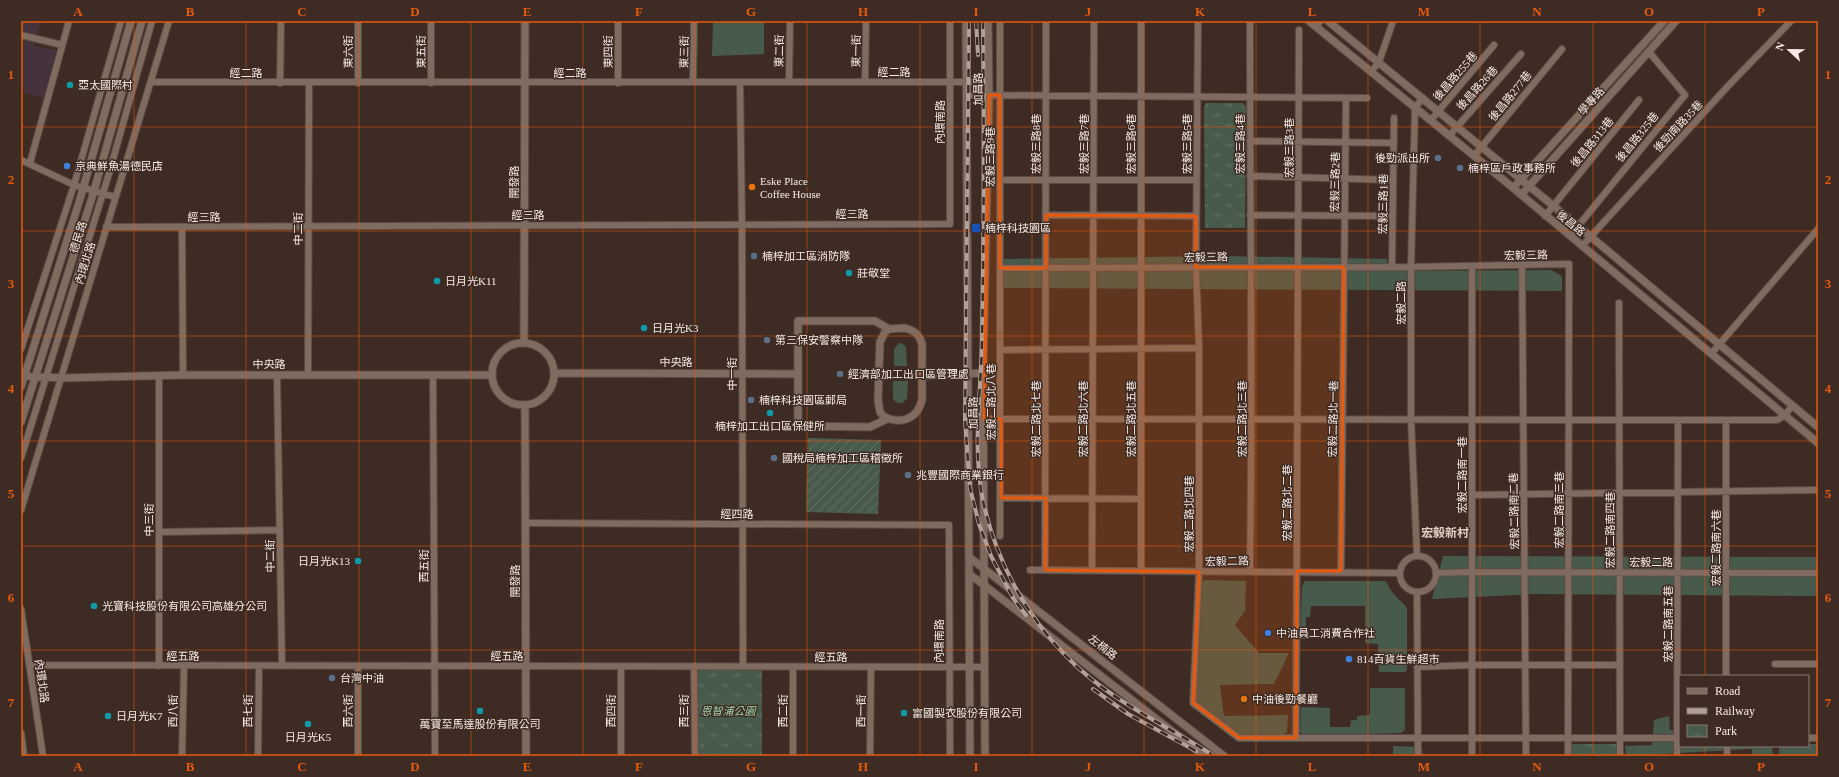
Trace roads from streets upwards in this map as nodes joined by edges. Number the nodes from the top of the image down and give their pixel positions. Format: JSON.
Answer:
{"nodes":[{"id":1,"x":69,"y":21,"type":"edge"},
{"id":2,"x":121,"y":21,"type":"edge"},
{"id":3,"x":131,"y":21,"type":"edge"},
{"id":4,"x":142,"y":21,"type":"edge"},
{"id":5,"x":152,"y":21,"type":"edge"},
{"id":6,"x":169,"y":21,"type":"edge"},
{"id":7,"x":281,"y":21,"type":"edge"},
{"id":8,"x":358,"y":21,"type":"edge"},
{"id":9,"x":431,"y":21,"type":"edge"},
{"id":10,"x":525,"y":21,"type":"edge"},
{"id":11,"x":618,"y":21,"type":"edge"},
{"id":12,"x":694,"y":21,"type":"edge"},
{"id":13,"x":790,"y":21,"type":"edge"},
{"id":14,"x":866,"y":21,"type":"edge"},
{"id":15,"x":950,"y":21,"type":"edge"},
{"id":16,"x":966,"y":21,"type":"edge"},
{"id":17,"x":988,"y":21,"type":"edge"},
{"id":18,"x":1000,"y":21,"type":"edge"},
{"id":19,"x":1046,"y":21,"type":"edge"},
{"id":20,"x":1094,"y":21,"type":"edge"},
{"id":21,"x":1141,"y":21,"type":"edge"},
{"id":22,"x":1198,"y":21,"type":"edge"},
{"id":23,"x":1250,"y":21,"type":"edge"},
{"id":24,"x":1309,"y":21,"type":"edge"},
{"id":25,"x":1328,"y":21,"type":"edge"},
{"id":26,"x":1393,"y":21,"type":"edge"},
{"id":27,"x":1664,"y":21,"type":"edge"},
{"id":28,"x":1676,"y":21,"type":"edge"},
{"id":29,"x":1791,"y":21,"type":"edge"},
{"id":30,"x":1318,"y":24,"type":"edge"},
{"id":31,"x":1299,"y":30,"type":"dead end"},
{"id":32,"x":21,"y":35,"type":"edge"},
{"id":33,"x":1494,"y":44,"type":"dead end"},
{"id":34,"x":62,"y":45,"type":"junction"},
{"id":35,"x":1562,"y":49,"type":"dead end"},
{"id":36,"x":1649,"y":52,"type":"junction"},
{"id":37,"x":1521,"y":54,"type":"dead end"},
{"id":38,"x":1379,"y":62,"type":"junction"},
{"id":39,"x":1371,"y":72,"type":"junction"},
{"id":40,"x":989,"y":81,"type":"junction"},
{"id":41,"x":150,"y":82,"type":"junction"},
{"id":42,"x":618,"y":82,"type":"junction"},
{"id":43,"x":693,"y":82,"type":"junction"},
{"id":44,"x":740,"y":82,"type":"junction"},
{"id":45,"x":789,"y":82,"type":"junction"},
{"id":46,"x":865,"y":82,"type":"junction"},
{"id":47,"x":950,"y":82,"type":"junction"},
{"id":48,"x":967,"y":82,"type":"junction"},
{"id":49,"x":280,"y":83,"type":"junction"},
{"id":50,"x":309,"y":83,"type":"junction"},
{"id":51,"x":358,"y":83,"type":"junction"},
{"id":52,"x":431,"y":83,"type":"junction"},
{"id":53,"x":525,"y":83,"type":"junction"},
{"id":54,"x":967,"y":95,"type":"junction"},
{"id":55,"x":989,"y":95,"type":"junction"},
{"id":56,"x":1000,"y":96,"type":"junction"},
{"id":57,"x":1046,"y":96,"type":"junction"},
{"id":58,"x":1094,"y":96,"type":"junction"},
{"id":59,"x":1141,"y":96,"type":"junction"},
{"id":60,"x":1197,"y":97,"type":"junction"},
{"id":61,"x":1250,"y":97,"type":"junction"},
{"id":62,"x":1299,"y":97,"type":"junction"},
{"id":63,"x":1346,"y":98,"type":"junction"},
{"id":64,"x":1367,"y":98,"type":"dead end"},
{"id":65,"x":1423,"y":98,"type":"junction"},
{"id":66,"x":1639,"y":100,"type":"dead end"},
{"id":67,"x":1415,"y":107,"type":"junction"},
{"id":68,"x":1438,"y":110,"type":"junction"},
{"id":69,"x":1394,"y":118,"type":"dead end"},
{"id":70,"x":1431,"y":120,"type":"junction"},
{"id":71,"x":1457,"y":126,"type":"junction"},
{"id":72,"x":1449,"y":136,"type":"junction"},
{"id":73,"x":1250,"y":141,"type":"junction"},
{"id":74,"x":1298,"y":142,"type":"junction"},
{"id":75,"x":1346,"y":143,"type":"junction"},
{"id":76,"x":1394,"y":143,"type":"junction"},
{"id":77,"x":1482,"y":147,"type":"junction"},
{"id":78,"x":1474,"y":156,"type":"junction"},
{"id":79,"x":21,"y":160,"type":"edge"},
{"id":80,"x":30,"y":163,"type":"junction"},
{"id":81,"x":1250,"y":176,"type":"junction"},
{"id":82,"x":1298,"y":178,"type":"junction"},
{"id":83,"x":1345,"y":178,"type":"junction"},
{"id":84,"x":1520,"y":179,"type":"junction"},
{"id":85,"x":1000,"y":180,"type":"junction"},
{"id":86,"x":1046,"y":180,"type":"junction"},
{"id":87,"x":1094,"y":180,"type":"junction"},
{"id":88,"x":1141,"y":180,"type":"junction"},
{"id":89,"x":1196,"y":180,"type":"junction"},
{"id":90,"x":1393,"y":180,"type":"junction"},
{"id":91,"x":74,"y":185,"type":"junction"},
{"id":92,"x":1529,"y":186,"type":"junction"},
{"id":93,"x":83,"y":188,"type":"junction"},
{"id":94,"x":1513,"y":188,"type":"junction"},
{"id":95,"x":94,"y":191,"type":"junction"},
{"id":96,"x":103,"y":193,"type":"junction"},
{"id":97,"x":1521,"y":195,"type":"junction"},
{"id":98,"x":115,"y":197,"type":"junction"},
{"id":99,"x":1553,"y":206,"type":"junction"},
{"id":100,"x":1046,"y":215,"type":"junction"},
{"id":101,"x":1250,"y":215,"type":"junction"},
{"id":102,"x":1298,"y":215,"type":"junction"},
{"id":103,"x":1094,"y":216,"type":"junction"},
{"id":104,"x":1141,"y":216,"type":"junction"},
{"id":105,"x":1196,"y":216,"type":"junction"},
{"id":106,"x":1345,"y":216,"type":"junction"},
{"id":107,"x":1393,"y":216,"type":"junction"},
{"id":108,"x":1545,"y":216,"type":"junction"},
{"id":109,"x":950,"y":224,"type":"joint"},
{"id":110,"x":742,"y":225,"type":"junction"},
{"id":111,"x":308,"y":226,"type":"junction"},
{"id":112,"x":525,"y":226,"type":"junction"},
{"id":113,"x":1578,"y":226,"type":"junction"},
{"id":114,"x":106,"y":227,"type":"junction"},
{"id":115,"x":182,"y":227,"type":"junction"},
{"id":116,"x":1818,"y":228,"type":"edge"},
{"id":117,"x":1570,"y":236,"type":"junction"},
{"id":118,"x":1590,"y":236,"type":"junction"},
{"id":119,"x":1582,"y":246,"type":"junction"},
{"id":120,"x":1569,"y":264,"type":"joint"},
{"id":121,"x":1522,"y":265,"type":"junction"},
{"id":122,"x":1411,"y":266,"type":"junction"},
{"id":123,"x":1472,"y":266,"type":"junction"},
{"id":124,"x":1196,"y":267,"type":"junction"},
{"id":125,"x":1250,"y":267,"type":"junction"},
{"id":126,"x":1298,"y":267,"type":"junction"},
{"id":127,"x":1344,"y":267,"type":"junction"},
{"id":128,"x":1392,"y":267,"type":"junction"},
{"id":129,"x":1000,"y":268,"type":"junction"},
{"id":130,"x":1046,"y":268,"type":"junction"},
{"id":131,"x":1093,"y":268,"type":"junction"},
{"id":132,"x":1141,"y":268,"type":"junction"},
{"id":133,"x":1619,"y":303,"type":"dead end"},
{"id":134,"x":889,"y":330,"type":"junction"},
{"id":135,"x":524,"y":343,"type":"junction"},
{"id":136,"x":1719,"y":345,"type":"junction"},
{"id":137,"x":1199,"y":348,"type":"junction"},
{"id":138,"x":21,"y":349,"type":"edge"},
{"id":139,"x":1093,"y":349,"type":"junction"},
{"id":140,"x":1141,"y":349,"type":"junction"},
{"id":141,"x":1001,"y":350,"type":"junction"},
{"id":142,"x":1046,"y":350,"type":"junction"},
{"id":143,"x":1711,"y":354,"type":"junction"},
{"id":144,"x":24,"y":365,"type":"edge"},
{"id":145,"x":37,"y":369,"type":"junction"},
{"id":146,"x":555,"y":373,"type":"junction"},
{"id":147,"x":742,"y":374,"type":"junction"},
{"id":148,"x":798,"y":374,"type":"junction"},
{"id":149,"x":968,"y":374,"type":"junction"},
{"id":150,"x":984,"y":374,"type":"junction"},
{"id":151,"x":159,"y":375,"type":"junction"},
{"id":152,"x":183,"y":375,"type":"junction"},
{"id":153,"x":277,"y":375,"type":"junction"},
{"id":154,"x":308,"y":375,"type":"junction"},
{"id":155,"x":433,"y":375,"type":"junction"},
{"id":156,"x":492,"y":375,"type":"junction"},
{"id":157,"x":23,"y":376,"type":"edge"},
{"id":158,"x":46,"y":376,"type":"junction"},
{"id":159,"x":922,"y":376,"type":"junction"},
{"id":160,"x":34,"y":378,"type":"junction"},
{"id":161,"x":61,"y":378,"type":"junction"},
{"id":162,"x":21,"y":387,"type":"edge"},
{"id":163,"x":525,"y":405,"type":"junction"},
{"id":164,"x":1792,"y":406,"type":"junction"},
{"id":165,"x":1785,"y":415,"type":"junction"},
{"id":166,"x":887,"y":419,"type":"junction"},
{"id":167,"x":984,"y":419,"type":"junction"},
{"id":168,"x":1001,"y":419,"type":"junction"},
{"id":169,"x":1046,"y":419,"type":"junction"},
{"id":170,"x":1093,"y":419,"type":"junction"},
{"id":171,"x":1141,"y":419,"type":"junction"},
{"id":172,"x":1199,"y":419,"type":"junction"},
{"id":173,"x":1297,"y":419,"type":"junction"},
{"id":174,"x":1343,"y":419,"type":"junction"},
{"id":175,"x":1411,"y":419,"type":"junction"},
{"id":176,"x":1253,"y":420,"type":"junction"},
{"id":177,"x":1472,"y":420,"type":"junction"},
{"id":178,"x":1524,"y":420,"type":"junction"},
{"id":179,"x":1569,"y":420,"type":"junction"},
{"id":180,"x":1619,"y":420,"type":"junction"},
{"id":181,"x":1678,"y":420,"type":"junction"},
{"id":182,"x":1726,"y":420,"type":"junction"},
{"id":183,"x":21,"y":422,"type":"edge"},
{"id":184,"x":1818,"y":427,"type":"edge"},
{"id":185,"x":1818,"y":443,"type":"edge"},
{"id":186,"x":21,"y":458,"type":"edge"},
{"id":187,"x":1818,"y":490,"type":"edge"},
{"id":188,"x":1726,"y":491,"type":"junction"},
{"id":189,"x":1678,"y":492,"type":"junction"},
{"id":190,"x":1620,"y":493,"type":"junction"},
{"id":191,"x":1524,"y":494,"type":"junction"},
{"id":192,"x":1569,"y":494,"type":"junction"},
{"id":193,"x":1472,"y":495,"type":"junction"},
{"id":194,"x":1001,"y":498,"type":"junction"},
{"id":195,"x":1046,"y":498,"type":"junction"},
{"id":196,"x":1093,"y":498,"type":"junction"},
{"id":197,"x":1141,"y":499,"type":"junction"},
{"id":198,"x":21,"y":510,"type":"edge"},
{"id":199,"x":526,"y":523,"type":"junction"},
{"id":200,"x":742,"y":524,"type":"junction"},
{"id":201,"x":949,"y":525,"type":"joint"},
{"id":202,"x":280,"y":530,"type":"junction"},
{"id":203,"x":159,"y":532,"type":"junction"},
{"id":204,"x":1000,"y":536,"type":"dead end"},
{"id":205,"x":1417,"y":555,"type":"junction"},
{"id":206,"x":969,"y":557,"type":"junction"},
{"id":207,"x":985,"y":568,"type":"junction"},
{"id":208,"x":1030,"y":570,"type":"dead end"},
{"id":209,"x":1046,"y":570,"type":"junction"},
{"id":210,"x":1092,"y":570,"type":"junction"},
{"id":211,"x":1141,"y":571,"type":"junction"},
{"id":212,"x":1250,"y":571,"type":"junction"},
{"id":213,"x":1297,"y":571,"type":"junction"},
{"id":214,"x":1341,"y":571,"type":"junction"},
{"id":215,"x":1199,"y":572,"type":"junction"},
{"id":216,"x":1472,"y":572,"type":"junction"},
{"id":217,"x":1525,"y":572,"type":"junction"},
{"id":218,"x":1568,"y":572,"type":"junction"},
{"id":219,"x":1620,"y":572,"type":"junction"},
{"id":220,"x":1400,"y":573,"type":"junction"},
{"id":221,"x":1436,"y":573,"type":"junction"},
{"id":222,"x":1678,"y":573,"type":"junction"},
{"id":223,"x":1726,"y":573,"type":"junction"},
{"id":224,"x":1818,"y":573,"type":"edge"},
{"id":225,"x":969,"y":574,"type":"junction"},
{"id":226,"x":984,"y":584,"type":"junction"},
{"id":227,"x":1417,"y":592,"type":"junction"},
{"id":228,"x":21,"y":609,"type":"edge"},
{"id":229,"x":1472,"y":664,"type":"junction"},
{"id":230,"x":1775,"y":664,"type":"dead end"},
{"id":231,"x":1818,"y":664,"type":"edge"},
{"id":232,"x":30,"y":665,"type":"junction"},
{"id":233,"x":1526,"y":665,"type":"junction"},
{"id":234,"x":1568,"y":665,"type":"junction"},
{"id":235,"x":1620,"y":665,"type":"junction"},
{"id":236,"x":159,"y":666,"type":"junction"},
{"id":237,"x":184,"y":666,"type":"junction"},
{"id":238,"x":259,"y":666,"type":"junction"},
{"id":239,"x":282,"y":666,"type":"junction"},
{"id":240,"x":358,"y":666,"type":"junction"},
{"id":241,"x":434,"y":666,"type":"junction"},
{"id":242,"x":526,"y":666,"type":"junction"},
{"id":243,"x":620,"y":666,"type":"junction"},
{"id":244,"x":694,"y":666,"type":"junction"},
{"id":245,"x":743,"y":666,"type":"junction"},
{"id":246,"x":793,"y":667,"type":"junction"},
{"id":247,"x":871,"y":667,"type":"junction"},
{"id":248,"x":950,"y":667,"type":"junction"},
{"id":249,"x":969,"y":667,"type":"junction"},
{"id":250,"x":985,"y":667,"type":"junction"},
{"id":251,"x":1417,"y":667,"type":"junction"},
{"id":252,"x":1726,"y":675,"type":"edge"},
{"id":253,"x":21,"y":733,"type":"edge"},
{"id":254,"x":1296,"y":738,"type":"junction"},
{"id":255,"x":1418,"y":738,"type":"junction"},
{"id":256,"x":1472,"y":738,"type":"junction"},
{"id":257,"x":1526,"y":738,"type":"junction"},
{"id":258,"x":1568,"y":738,"type":"junction"},
{"id":259,"x":1620,"y":738,"type":"junction"},
{"id":260,"x":1679,"y":738,"type":"edge"},
{"id":261,"x":24,"y":756,"type":"edge"},
{"id":262,"x":43,"y":756,"type":"edge"},
{"id":263,"x":182,"y":756,"type":"edge"},
{"id":264,"x":258,"y":756,"type":"edge"},
{"id":265,"x":358,"y":756,"type":"edge"},
{"id":266,"x":435,"y":756,"type":"edge"},
{"id":267,"x":526,"y":756,"type":"edge"},
{"id":268,"x":621,"y":756,"type":"edge"},
{"id":269,"x":694,"y":756,"type":"edge"},
{"id":270,"x":793,"y":756,"type":"edge"},
{"id":271,"x":870,"y":756,"type":"edge"},
{"id":272,"x":950,"y":756,"type":"edge"},
{"id":273,"x":970,"y":756,"type":"edge"},
{"id":274,"x":985,"y":756,"type":"edge"},
{"id":275,"x":1204,"y":756,"type":"edge"},
{"id":276,"x":1224,"y":756,"type":"edge"},
{"id":277,"x":1418,"y":756,"type":"edge"},
{"id":278,"x":1472,"y":756,"type":"edge"},
{"id":279,"x":1526,"y":756,"type":"edge"},
{"id":280,"x":1568,"y":756,"type":"edge"},
{"id":281,"x":1620,"y":756,"type":"edge"},
{"id":282,"x":1678,"y":756,"type":"edge"}],
"edges":[{"from":1,"to":34,"type":"street"},
{"from":2,"to":91,"type":"street","name":"德民路"},
{"from":3,"to":93,"type":"street","name":"德民路"},
{"from":4,"to":95,"type":"street","name":"德民路"},
{"from":5,"to":96,"type":"street","name":"德民路"},
{"from":6,"to":41,"type":"street","name":"內環北路"},
{"from":7,"to":49,"type":"street"},
{"from":8,"to":51,"type":"street","name":"東六街"},
{"from":9,"to":52,"type":"street","name":"東五街"},
{"from":10,"to":53,"type":"street","name":"開發路"},
{"from":11,"to":42,"type":"street","name":"東四街"},
{"from":12,"to":43,"type":"street","name":"東三街"},
{"from":13,"to":45,"type":"street","name":"東二街"},
{"from":14,"to":46,"type":"street","name":"東一街"},
{"from":15,"to":47,"type":"street","name":"內環南路"},
{"from":16,"to":48,"type":"street","name":"加昌路"},
{"from":17,"to":40,"type":"street","name":"加昌路"},
{"from":18,"to":56,"type":"street","name":"宏毅三路9巷"},
{"from":19,"to":57,"type":"street","name":"宏毅三路8巷"},
{"from":20,"to":58,"type":"street","name":"宏毅三路7巷"},
{"from":21,"to":59,"type":"street","name":"宏毅三路6巷"},
{"from":22,"to":60,"type":"street","name":"宏毅三路5巷"},
{"from":23,"to":61,"type":"street","name":"宏毅三路4巷"},
{"from":24,"to":30,"type":"street","name":"後昌路"},
{"from":25,"to":38,"type":"street","name":"後昌路"},
{"from":26,"to":38,"type":"street"},
{"from":27,"to":84,"type":"street","name":"學專路"},
{"from":28,"to":36,"type":"street","name":"學專路"},
{"from":29,"to":118,"type":"street","name":"後勁南路35巷"},
{"from":30,"to":39,"type":"street","name":"後昌路"},
{"from":31,"to":62,"type":"street","name":"宏毅三路3巷"},
{"from":32,"to":34,"type":"street"},
{"from":33,"to":68,"type":"street","name":"後昌路255巷"},
{"from":34,"to":80,"type":"street"},
{"from":35,"to":77,"type":"street","name":"後昌路277巷"},
{"from":36,"to":92,"type":"street","name":"學專路"},
{"from":36,"to":113,"type":"street","name":"後昌路325巷"},
{"from":37,"to":71,"type":"street","name":"後昌路26巷"},
{"from":38,"to":39,"type":"street"},
{"from":38,"to":65,"type":"street","name":"後昌路"},
{"from":39,"to":67,"type":"street","name":"後昌路"},
{"from":40,"to":48,"type":"street","name":"經二路"},
{"from":40,"to":55,"type":"street","name":"加昌路"},
{"from":41,"to":49,"type":"street","name":"經二路"},
{"from":41,"to":98,"type":"street","name":"內環北路"},
{"from":42,"to":43,"type":"street","name":"經二路"},
{"from":42,"to":53,"type":"street","name":"經二路"},
{"from":43,"to":44,"type":"street","name":"經二路"},
{"from":44,"to":45,"type":"street","name":"經二路"},
{"from":44,"to":110,"type":"street","name":"中一街"},
{"from":45,"to":46,"type":"street","name":"經二路"},
{"from":46,"to":47,"type":"street","name":"經二路"},
{"from":47,"to":48,"type":"street","name":"經二路"},
{"from":47,"to":109,"type":"street","name":"內環南路"},
{"from":48,"to":54,"type":"street","name":"加昌路"},
{"from":49,"to":50,"type":"street","name":"經二路"},
{"from":50,"to":51,"type":"street","name":"經二路"},
{"from":50,"to":111,"type":"street","name":"中二街"},
{"from":51,"to":52,"type":"street","name":"經二路"},
{"from":52,"to":53,"type":"street","name":"經二路"},
{"from":53,"to":112,"type":"street","name":"開發路"},
{"from":54,"to":55,"type":"street"},
{"from":54,"to":149,"type":"street","name":"加昌路"},
{"from":55,"to":56,"type":"street"},
{"from":55,"to":150,"type":"street","name":"加昌路"},
{"from":56,"to":57,"type":"street"},
{"from":56,"to":85,"type":"street","name":"宏毅三路9巷"},
{"from":57,"to":58,"type":"street"},
{"from":57,"to":86,"type":"street","name":"宏毅三路8巷"},
{"from":58,"to":59,"type":"street"},
{"from":58,"to":87,"type":"street","name":"宏毅三路7巷"},
{"from":59,"to":60,"type":"street"},
{"from":59,"to":88,"type":"street","name":"宏毅三路6巷"},
{"from":60,"to":61,"type":"street"},
{"from":60,"to":89,"type":"street","name":"宏毅三路5巷"},
{"from":61,"to":62,"type":"street"},
{"from":61,"to":73,"type":"street","name":"宏毅三路4巷"},
{"from":62,"to":63,"type":"street"},
{"from":62,"to":74,"type":"street","name":"宏毅三路3巷"},
{"from":63,"to":64,"type":"street"},
{"from":63,"to":75,"type":"street","name":"宏毅三路2巷"},
{"from":65,"to":67,"type":"street"},
{"from":65,"to":68,"type":"street","name":"後昌路"},
{"from":66,"to":99,"type":"street","name":"後昌路313巷"},
{"from":67,"to":70,"type":"street","name":"後昌路"},
{"from":67,"to":122,"type":"street"},
{"from":68,"to":70,"type":"street","name":"後昌路255巷"},
{"from":68,"to":71,"type":"street","name":"後昌路"},
{"from":69,"to":76,"type":"street","name":"宏毅三路1巷"},
{"from":70,"to":72,"type":"street","name":"後昌路"},
{"from":71,"to":72,"type":"street","name":"後昌路26巷"},
{"from":71,"to":77,"type":"street","name":"後昌路"},
{"from":72,"to":78,"type":"street","name":"後昌路"},
{"from":73,"to":74,"type":"street"},
{"from":73,"to":81,"type":"street","name":"宏毅三路4巷"},
{"from":74,"to":75,"type":"street"},
{"from":74,"to":82,"type":"street","name":"宏毅三路3巷"},
{"from":75,"to":76,"type":"street"},
{"from":75,"to":83,"type":"street","name":"宏毅三路2巷"},
{"from":76,"to":90,"type":"street","name":"宏毅三路1巷"},
{"from":77,"to":78,"type":"street","name":"後昌路277巷"},
{"from":77,"to":84,"type":"street","name":"後昌路"},
{"from":78,"to":94,"type":"street","name":"後昌路"},
{"from":79,"to":80,"type":"street"},
{"from":80,"to":91,"type":"street"},
{"from":81,"to":82,"type":"street"},
{"from":81,"to":101,"type":"street","name":"宏毅三路4巷"},
{"from":82,"to":83,"type":"street"},
{"from":82,"to":102,"type":"street","name":"宏毅三路3巷"},
{"from":83,"to":90,"type":"street"},
{"from":83,"to":106,"type":"street","name":"宏毅三路2巷"},
{"from":84,"to":92,"type":"street","name":"後昌路"},
{"from":84,"to":94,"type":"street","name":"學專路"},
{"from":85,"to":86,"type":"street"},
{"from":85,"to":129,"type":"street","name":"宏毅三路9巷"},
{"from":86,"to":87,"type":"street"},
{"from":86,"to":100,"type":"street","name":"宏毅三路8巷"},
{"from":87,"to":88,"type":"street"},
{"from":87,"to":103,"type":"street","name":"宏毅三路7巷"},
{"from":88,"to":89,"type":"street"},
{"from":88,"to":104,"type":"street","name":"宏毅三路6巷"},
{"from":89,"to":105,"type":"street","name":"宏毅三路5巷"},
{"from":90,"to":107,"type":"street","name":"宏毅三路1巷"},
{"from":91,"to":93,"type":"street"},
{"from":91,"to":138,"type":"street","name":"德民路"},
{"from":92,"to":97,"type":"street","name":"學專路"},
{"from":92,"to":99,"type":"street","name":"後昌路"},
{"from":93,"to":95,"type":"street"},
{"from":93,"to":144,"type":"street","name":"德民路"},
{"from":94,"to":97,"type":"street","name":"後昌路"},
{"from":95,"to":96,"type":"street"},
{"from":95,"to":145,"type":"street","name":"德民路"},
{"from":96,"to":98,"type":"street"},
{"from":96,"to":158,"type":"street","name":"德民路"},
{"from":97,"to":108,"type":"street","name":"後昌路"},
{"from":98,"to":114,"type":"street","name":"內環北路"},
{"from":99,"to":108,"type":"street","name":"後昌路313巷"},
{"from":99,"to":113,"type":"street","name":"後昌路"},
{"from":100,"to":103,"type":"street"},
{"from":100,"to":130,"type":"street","name":"宏毅三路8巷"},
{"from":101,"to":102,"type":"street"},
{"from":101,"to":125,"type":"street","name":"宏毅三路4巷"},
{"from":102,"to":106,"type":"street"},
{"from":102,"to":126,"type":"street","name":"宏毅三路3巷"},
{"from":103,"to":104,"type":"street"},
{"from":103,"to":131,"type":"street","name":"宏毅三路7巷"},
{"from":104,"to":105,"type":"street"},
{"from":104,"to":132,"type":"street","name":"宏毅三路6巷"},
{"from":105,"to":124,"type":"street","name":"宏毅三路5巷"},
{"from":106,"to":107,"type":"street"},
{"from":106,"to":127,"type":"street","name":"宏毅三路2巷"},
{"from":107,"to":128,"type":"street","name":"宏毅三路1巷"},
{"from":108,"to":117,"type":"street","name":"後昌路"},
{"from":109,"to":110,"type":"street","name":"經三路"},
{"from":110,"to":112,"type":"street","name":"經三路"},
{"from":110,"to":147,"type":"street","name":"中一街"},
{"from":111,"to":112,"type":"street","name":"經三路"},
{"from":111,"to":115,"type":"street","name":"經三路"},
{"from":111,"to":154,"type":"street","name":"中二街"},
{"from":112,"to":135,"type":"street","name":"開發路"},
{"from":113,"to":117,"type":"street","name":"後昌路325巷"},
{"from":113,"to":118,"type":"street","name":"後昌路"},
{"from":114,"to":115,"type":"street","name":"經三路"},
{"from":114,"to":161,"type":"street","name":"內環北路"},
{"from":115,"to":152,"type":"street"},
{"from":116,"to":136,"type":"street"},
{"from":117,"to":119,"type":"street","name":"後昌路"},
{"from":118,"to":119,"type":"street","name":"後勁南路35巷"},
{"from":118,"to":136,"type":"street","name":"後昌路"},
{"from":119,"to":143,"type":"street","name":"後昌路"},
{"from":120,"to":121,"type":"street","name":"宏毅三路"},
{"from":120,"to":179,"type":"street","name":"宏毅二路南三巷"},
{"from":121,"to":123,"type":"street","name":"宏毅三路"},
{"from":121,"to":178,"type":"street","name":"宏毅二路南二巷"},
{"from":122,"to":123,"type":"street","name":"宏毅三路"},
{"from":122,"to":128,"type":"street","name":"宏毅三路"},
{"from":122,"to":175,"type":"street","name":"宏毅二路"},
{"from":123,"to":177,"type":"street","name":"宏毅二路南一巷"},
{"from":124,"to":125,"type":"street","name":"宏毅三路"},
{"from":124,"to":132,"type":"street","name":"宏毅三路"},
{"from":124,"to":137,"type":"street","name":"宏毅二路北四巷"},
{"from":125,"to":126,"type":"street","name":"宏毅三路"},
{"from":125,"to":176,"type":"street","name":"宏毅二路北三巷"},
{"from":126,"to":127,"type":"street","name":"宏毅三路"},
{"from":126,"to":173,"type":"street","name":"宏毅二路北二巷"},
{"from":127,"to":128,"type":"street","name":"宏毅三路"},
{"from":127,"to":174,"type":"street","name":"宏毅二路北一巷"},
{"from":129,"to":130,"type":"street","name":"宏毅三路"},
{"from":129,"to":141,"type":"street","name":"宏毅二路北八巷"},
{"from":130,"to":131,"type":"street","name":"宏毅三路"},
{"from":130,"to":142,"type":"street","name":"宏毅二路北七巷"},
{"from":131,"to":132,"type":"street","name":"宏毅三路"},
{"from":131,"to":139,"type":"street","name":"宏毅二路北六巷"},
{"from":132,"to":140,"type":"street","name":"宏毅二路北五巷"},
{"from":133,"to":180,"type":"street","name":"宏毅二路南四巷"},
{"from":134,"to":148,"type":"street"},
{"from":134,"to":159,"type":"street"},
{"from":134,"to":166,"type":"street"},
{"from":135,"to":146,"type":"street"},
{"from":135,"to":156,"type":"street"},
{"from":136,"to":143,"type":"street"},
{"from":136,"to":164,"type":"street","name":"後昌路"},
{"from":137,"to":140,"type":"street"},
{"from":137,"to":172,"type":"street","name":"宏毅二路北四巷"},
{"from":139,"to":140,"type":"street"},
{"from":139,"to":142,"type":"street"},
{"from":139,"to":170,"type":"street","name":"宏毅二路北六巷"},
{"from":140,"to":171,"type":"street","name":"宏毅二路北五巷"},
{"from":141,"to":142,"type":"street"},
{"from":141,"to":168,"type":"street","name":"宏毅二路北八巷"},
{"from":142,"to":169,"type":"street","name":"宏毅二路北七巷"},
{"from":143,"to":165,"type":"street","name":"後昌路"},
{"from":144,"to":145,"type":"street"},
{"from":144,"to":157,"type":"street","name":"德民路"},
{"from":145,"to":158,"type":"street"},
{"from":145,"to":160,"type":"street","name":"德民路"},
{"from":146,"to":147,"type":"street","name":"中央路"},
{"from":146,"to":163,"type":"street"},
{"from":147,"to":148,"type":"street","name":"中央路"},
{"from":147,"to":200,"type":"street","name":"中一街"},
{"from":148,"to":166,"type":"street"},
{"from":149,"to":150,"type":"street"},
{"from":149,"to":159,"type":"street"},
{"from":149,"to":206,"type":"street","name":"加昌路"},
{"from":150,"to":167,"type":"street","name":"加昌路"},
{"from":151,"to":152,"type":"street","name":"中央路"},
{"from":151,"to":161,"type":"street","name":"中央路"},
{"from":151,"to":203,"type":"street","name":"中三街"},
{"from":152,"to":153,"type":"street","name":"中央路"},
{"from":153,"to":154,"type":"street","name":"中央路"},
{"from":153,"to":202,"type":"street","name":"中二街"},
{"from":154,"to":155,"type":"street","name":"中央路"},
{"from":155,"to":156,"type":"street","name":"中央路"},
{"from":155,"to":241,"type":"street","name":"西五街"},
{"from":156,"to":163,"type":"street"},
{"from":157,"to":160,"type":"street"},
{"from":157,"to":162,"type":"street","name":"德民路"},
{"from":158,"to":160,"type":"street"},
{"from":158,"to":161,"type":"street","name":"中央路"},
{"from":158,"to":186,"type":"street","name":"德民路"},
{"from":159,"to":166,"type":"street"},
{"from":160,"to":183,"type":"street","name":"德民路"},
{"from":161,"to":198,"type":"street","name":"內環北路"},
{"from":163,"to":199,"type":"street","name":"開發路"},
{"from":164,"to":165,"type":"street"},
{"from":164,"to":184,"type":"street","name":"後昌路"},
{"from":165,"to":182,"type":"street"},
{"from":165,"to":185,"type":"street","name":"後昌路"},
{"from":167,"to":168,"type":"street"},
{"from":167,"to":207,"type":"street","name":"加昌路"},
{"from":168,"to":169,"type":"street"},
{"from":168,"to":194,"type":"street","name":"宏毅二路北八巷"},
{"from":169,"to":170,"type":"street"},
{"from":169,"to":195,"type":"street","name":"宏毅二路北七巷"},
{"from":170,"to":171,"type":"street"},
{"from":170,"to":196,"type":"street","name":"宏毅二路北六巷"},
{"from":171,"to":172,"type":"street"},
{"from":171,"to":197,"type":"street","name":"宏毅二路北五巷"},
{"from":172,"to":176,"type":"street"},
{"from":172,"to":215,"type":"street","name":"宏毅二路北四巷"},
{"from":173,"to":174,"type":"street"},
{"from":173,"to":176,"type":"street"},
{"from":173,"to":213,"type":"street","name":"宏毅二路北二巷"},
{"from":174,"to":175,"type":"street"},
{"from":174,"to":214,"type":"street","name":"宏毅二路北一巷"},
{"from":175,"to":177,"type":"street"},
{"from":175,"to":205,"type":"street","name":"宏毅二路"},
{"from":176,"to":212,"type":"street","name":"宏毅二路北三巷"},
{"from":177,"to":178,"type":"street"},
{"from":177,"to":193,"type":"street","name":"宏毅二路南一巷"},
{"from":178,"to":179,"type":"street"},
{"from":178,"to":191,"type":"street","name":"宏毅二路南二巷"},
{"from":179,"to":180,"type":"street"},
{"from":179,"to":192,"type":"street","name":"宏毅二路南三巷"},
{"from":180,"to":181,"type":"street"},
{"from":180,"to":190,"type":"street","name":"宏毅二路南四巷"},
{"from":181,"to":182,"type":"street"},
{"from":181,"to":189,"type":"street","name":"宏毅二路南五巷"},
{"from":182,"to":188,"type":"street","name":"宏毅二路南六巷"},
{"from":187,"to":188,"type":"street"},
{"from":188,"to":189,"type":"street"},
{"from":188,"to":223,"type":"street","name":"宏毅二路南六巷"},
{"from":189,"to":190,"type":"street"},
{"from":189,"to":222,"type":"street","name":"宏毅二路南五巷"},
{"from":190,"to":192,"type":"street"},
{"from":190,"to":219,"type":"street","name":"宏毅二路南四巷"},
{"from":191,"to":192,"type":"street"},
{"from":191,"to":193,"type":"street"},
{"from":191,"to":217,"type":"street","name":"宏毅二路南二巷"},
{"from":192,"to":218,"type":"street","name":"宏毅二路南三巷"},
{"from":193,"to":216,"type":"street","name":"宏毅二路南一巷"},
{"from":194,"to":195,"type":"street"},
{"from":194,"to":204,"type":"street","name":"宏毅二路北八巷"},
{"from":195,"to":196,"type":"street"},
{"from":195,"to":209,"type":"street","name":"宏毅二路北七巷"},
{"from":196,"to":197,"type":"street"},
{"from":196,"to":210,"type":"street","name":"宏毅二路北六巷"},
{"from":197,"to":211,"type":"street","name":"宏毅二路北五巷"},
{"from":199,"to":200,"type":"street","name":"經四路"},
{"from":199,"to":242,"type":"street","name":"開發路"},
{"from":200,"to":201,"type":"street","name":"經四路"},
{"from":200,"to":245,"type":"street","name":"中一街"},
{"from":201,"to":248,"type":"street","name":"內環南路"},
{"from":202,"to":203,"type":"street"},
{"from":202,"to":239,"type":"street","name":"中二街"},
{"from":203,"to":236,"type":"street","name":"中三街"},
{"from":205,"to":220,"type":"street"},
{"from":205,"to":221,"type":"street"},
{"from":206,"to":207,"type":"street","name":"左楠路"},
{"from":206,"to":225,"type":"street","name":"加昌路"},
{"from":207,"to":226,"type":"street","name":"加昌路"},
{"from":207,"to":276,"type":"street","name":"左楠路"},
{"from":208,"to":209,"type":"street","name":"宏毅二路"},
{"from":209,"to":210,"type":"street","name":"宏毅二路"},
{"from":210,"to":211,"type":"street","name":"宏毅二路"},
{"from":211,"to":215,"type":"street","name":"宏毅二路"},
{"from":212,"to":213,"type":"street","name":"宏毅二路"},
{"from":212,"to":215,"type":"street","name":"宏毅二路"},
{"from":213,"to":214,"type":"street","name":"宏毅二路"},
{"from":213,"to":254,"type":"street","name":"宏毅二路北二巷"},
{"from":214,"to":220,"type":"street","name":"宏毅二路"},
{"from":215,"to":254,"type":"street","name":"宏毅二路北四巷"},
{"from":216,"to":217,"type":"street","name":"宏毅二路"},
{"from":216,"to":221,"type":"street","name":"宏毅二路"},
{"from":216,"to":229,"type":"street","name":"宏毅二路南一巷"},
{"from":217,"to":218,"type":"street","name":"宏毅二路"},
{"from":217,"to":233,"type":"street","name":"宏毅二路南二巷"},
{"from":218,"to":219,"type":"street","name":"宏毅二路"},
{"from":218,"to":234,"type":"street","name":"宏毅二路南三巷"},
{"from":219,"to":222,"type":"street","name":"宏毅二路"},
{"from":219,"to":235,"type":"street","name":"宏毅二路南四巷"},
{"from":220,"to":227,"type":"street"},
{"from":221,"to":227,"type":"street"},
{"from":222,"to":223,"type":"street","name":"宏毅二路"},
{"from":222,"to":260,"type":"street","name":"宏毅二路南五巷"},
{"from":223,"to":224,"type":"street","name":"宏毅二路"},
{"from":223,"to":252,"type":"street","name":"宏毅二路南六巷"},
{"from":225,"to":226,"type":"street"},
{"from":225,"to":249,"type":"street","name":"加昌路"},
{"from":226,"to":250,"type":"street","name":"加昌路"},
{"from":226,"to":275,"type":"street"},
{"from":227,"to":251,"type":"street"},
{"from":228,"to":232,"type":"street","name":"內環北路"},
{"from":229,"to":233,"type":"street"},
{"from":229,"to":251,"type":"street"},
{"from":229,"to":256,"type":"street","name":"宏毅二路南一巷"},
{"from":230,"to":231,"type":"street"},
{"from":232,"to":236,"type":"street","name":"經五路"},
{"from":232,"to":262,"type":"street","name":"內環北路"},
{"from":233,"to":234,"type":"street"},
{"from":233,"to":257,"type":"street","name":"宏毅二路南二巷"},
{"from":234,"to":235,"type":"street"},
{"from":234,"to":258,"type":"street","name":"宏毅二路南三巷"},
{"from":235,"to":259,"type":"street","name":"宏毅二路南四巷"},
{"from":236,"to":237,"type":"street","name":"經五路"},
{"from":237,"to":238,"type":"street","name":"經五路"},
{"from":237,"to":263,"type":"street","name":"西八街"},
{"from":238,"to":239,"type":"street","name":"經五路"},
{"from":238,"to":264,"type":"street","name":"西七街"},
{"from":239,"to":240,"type":"street","name":"經五路"},
{"from":240,"to":241,"type":"street","name":"經五路"},
{"from":240,"to":265,"type":"street","name":"西六街"},
{"from":241,"to":242,"type":"street","name":"經五路"},
{"from":241,"to":266,"type":"street","name":"西五街"},
{"from":242,"to":243,"type":"street","name":"經五路"},
{"from":242,"to":267,"type":"street","name":"開發路"},
{"from":243,"to":244,"type":"street","name":"經五路"},
{"from":243,"to":268,"type":"street","name":"西四街"},
{"from":244,"to":245,"type":"street","name":"經五路"},
{"from":244,"to":269,"type":"street","name":"西三街"},
{"from":245,"to":246,"type":"street","name":"經五路"},
{"from":246,"to":247,"type":"street","name":"經五路"},
{"from":246,"to":270,"type":"street","name":"西二街"},
{"from":247,"to":248,"type":"street","name":"經五路"},
{"from":247,"to":271,"type":"street","name":"西一街"},
{"from":248,"to":249,"type":"street","name":"經五路"},
{"from":248,"to":272,"type":"street","name":"內環南路"},
{"from":249,"to":250,"type":"street","name":"經五路"},
{"from":249,"to":273,"type":"street","name":"加昌路"},
{"from":250,"to":274,"type":"street","name":"加昌路"},
{"from":251,"to":255,"type":"street"},
{"from":253,"to":261,"type":"street"},
{"from":254,"to":255,"type":"street"},
{"from":255,"to":256,"type":"street"},
{"from":255,"to":277,"type":"street"},
{"from":256,"to":257,"type":"street"},
{"from":256,"to":278,"type":"street","name":"宏毅二路南一巷"},
{"from":257,"to":258,"type":"street"},
{"from":257,"to":279,"type":"street","name":"宏毅二路南二巷"},
{"from":258,"to":259,"type":"street"},
{"from":258,"to":280,"type":"street","name":"宏毅二路南三巷"},
{"from":259,"to":260,"type":"street"},
{"from":259,"to":281,"type":"street","name":"宏毅二路南四巷"},
{"from":260,"to":282,"type":"street","name":"宏毅二路南五巷"}]}
